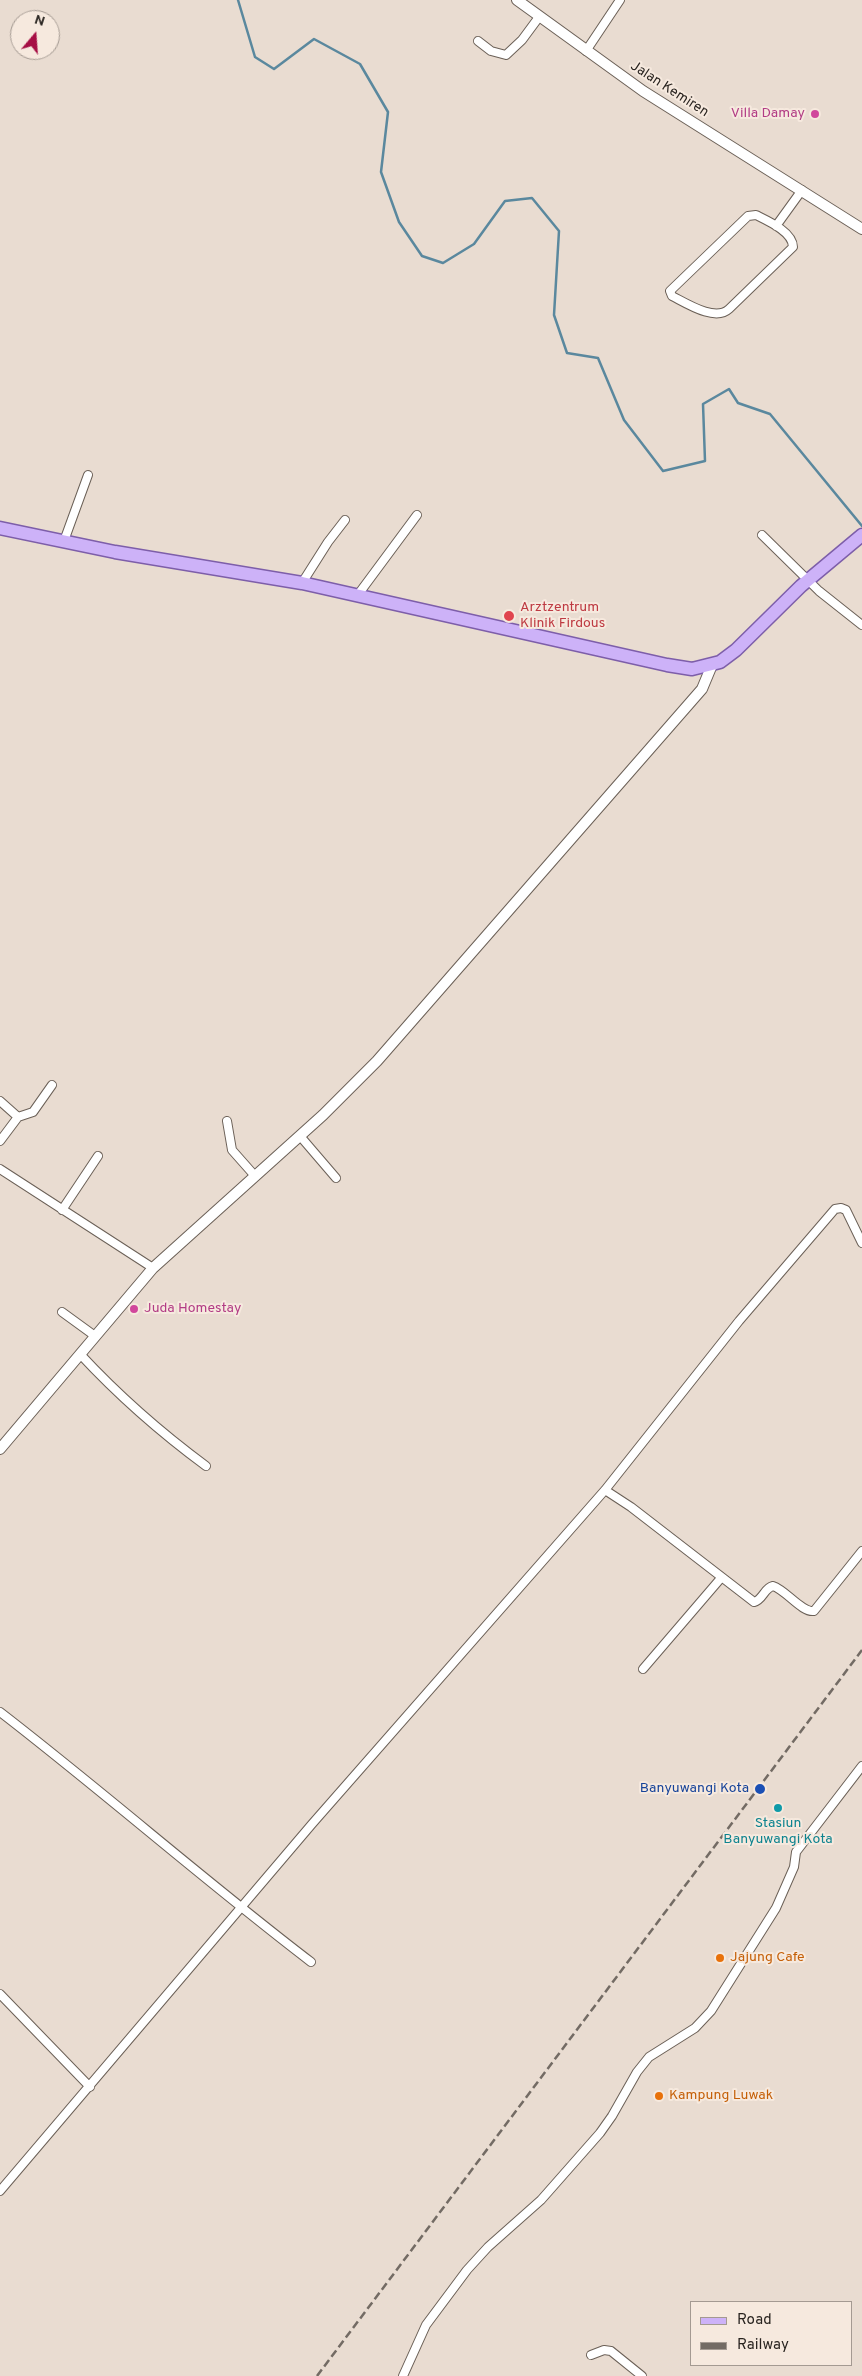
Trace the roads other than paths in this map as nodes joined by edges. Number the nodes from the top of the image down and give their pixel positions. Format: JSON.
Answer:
{"nodes":[{"id":1,"x":516,"y":0,"type":"edge"},
{"id":2,"x":620,"y":0,"type":"edge"},
{"id":3,"x":539,"y":17,"type":"junction"},
{"id":4,"x":478,"y":41,"type":"dead end"},
{"id":5,"x":586,"y":51,"type":"junction"},
{"id":6,"x":802,"y":190,"type":"junction"},
{"id":7,"x":776,"y":226,"type":"junction"},
{"id":8,"x":862,"y":229,"type":"edge"},
{"id":9,"x":88,"y":475,"type":"dead end"},
{"id":10,"x":418,"y":515,"type":"dead end"},
{"id":11,"x":345,"y":520,"type":"dead end"},
{"id":12,"x":0,"y":528,"type":"edge"},
{"id":13,"x":762,"y":535,"type":"dead end"},
{"id":14,"x":862,"y":535,"type":"edge"},
{"id":15,"x":64,"y":541,"type":"junction"},
{"id":16,"x":808,"y":580,"type":"junction"},
{"id":17,"x":302,"y":583,"type":"junction"},
{"id":18,"x":357,"y":596,"type":"junction"},
{"id":19,"x":862,"y":625,"type":"edge"},
{"id":20,"x":712,"y":666,"type":"junction"},
{"id":21,"x":52,"y":1085,"type":"dead end"},
{"id":22,"x":0,"y":1101,"type":"edge"},
{"id":23,"x":18,"y":1117,"type":"junction"},
{"id":24,"x":227,"y":1121,"type":"dead end"},
{"id":25,"x":300,"y":1136,"type":"junction"},
{"id":26,"x":0,"y":1141,"type":"edge"},
{"id":27,"x":98,"y":1156,"type":"dead end"},
{"id":28,"x":0,"y":1169,"type":"edge"},
{"id":29,"x":255,"y":1176,"type":"junction"},
{"id":30,"x":336,"y":1178,"type":"dead end"},
{"id":31,"x":62,"y":1210,"type":"junction"},
{"id":32,"x":862,"y":1244,"type":"edge"},
{"id":33,"x":153,"y":1268,"type":"junction"},
{"id":34,"x":62,"y":1312,"type":"dead end"},
{"id":35,"x":95,"y":1336,"type":"junction"},
{"id":36,"x":80,"y":1354,"type":"junction"},
{"id":37,"x":0,"y":1449,"type":"edge"},
{"id":38,"x":206,"y":1466,"type":"dead end"},
{"id":39,"x":606,"y":1490,"type":"junction"},
{"id":40,"x":862,"y":1551,"type":"edge"},
{"id":41,"x":721,"y":1578,"type":"junction"},
{"id":42,"x":643,"y":1669,"type":"dead end"},
{"id":43,"x":0,"y":1712,"type":"edge"},
{"id":44,"x":862,"y":1766,"type":"edge"},
{"id":45,"x":241,"y":1908,"type":"junction"},
{"id":46,"x":311,"y":1962,"type":"dead end"},
{"id":47,"x":0,"y":1994,"type":"edge"},
{"id":48,"x":90,"y":2087,"type":"junction"},
{"id":49,"x":0,"y":2191,"type":"edge"},
{"id":50,"x":591,"y":2355,"type":"dead end"},
{"id":51,"x":403,"y":2376,"type":"edge"},
{"id":52,"x":642,"y":2376,"type":"edge"}],
"edges":[{"from":1,"to":3,"type":"street","name":"Jalan Kemiren"},
{"from":2,"to":5,"type":"street"},
{"from":3,"to":4,"type":"street"},
{"from":3,"to":5,"type":"street","name":"Jalan Kemiren"},
{"from":5,"to":6,"type":"street","name":"Jalan Kemiren"},
{"from":6,"to":7,"type":"street"},
{"from":6,"to":8,"type":"street","name":"Jalan Kemiren"},
{"from":7,"to":7,"type":"street"},
{"from":9,"to":15,"type":"street"},
{"from":10,"to":18,"type":"street"},
{"from":11,"to":17,"type":"street"},
{"from":12,"to":15,"type":"main road"},
{"from":13,"to":16,"type":"street"},
{"from":14,"to":16,"type":"main road"},
{"from":15,"to":17,"type":"main road"},
{"from":16,"to":19,"type":"street"},
{"from":16,"to":20,"type":"main road"},
{"from":17,"to":18,"type":"main road"},
{"from":18,"to":20,"type":"main road"},
{"from":20,"to":25,"type":"street"},
{"from":21,"to":23,"type":"street"},
{"from":22,"to":23,"type":"street"},
{"from":23,"to":26,"type":"street"},
{"from":24,"to":29,"type":"street"},
{"from":25,"to":29,"type":"street"},
{"from":25,"to":30,"type":"street"},
{"from":27,"to":31,"type":"street"},
{"from":28,"to":31,"type":"street"},
{"from":29,"to":33,"type":"street"},
{"from":31,"to":33,"type":"street"},
{"from":32,"to":39,"type":"street"},
{"from":33,"to":35,"type":"street"},
{"from":34,"to":35,"type":"street"},
{"from":35,"to":36,"type":"street"},
{"from":36,"to":37,"type":"street"},
{"from":36,"to":38,"type":"street"},
{"from":39,"to":41,"type":"street"},
{"from":39,"to":45,"type":"street"},
{"from":40,"to":41,"type":"street"},
{"from":41,"to":42,"type":"street"},
{"from":43,"to":45,"type":"street"},
{"from":44,"to":51,"type":"street"},
{"from":45,"to":46,"type":"street"},
{"from":45,"to":48,"type":"street"},
{"from":47,"to":48,"type":"street"},
{"from":48,"to":49,"type":"street"},
{"from":50,"to":52,"type":"street"}]}
